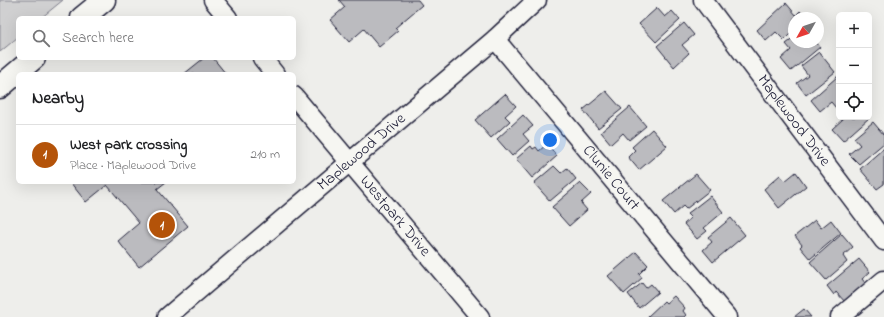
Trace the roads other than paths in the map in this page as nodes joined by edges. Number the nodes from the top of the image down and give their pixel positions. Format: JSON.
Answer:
{"nodes":[{"id":1,"x":104,"y":0,"type":"edge"},
{"id":2,"x":213,"y":0,"type":"edge"},
{"id":3,"x":537,"y":0,"type":"edge"},
{"id":4,"x":703,"y":0,"type":"edge"},
{"id":5,"x":84,"y":16,"type":"edge"},
{"id":6,"x":226,"y":16,"type":"edge"},
{"id":7,"x":495,"y":38,"type":"junction"},
{"id":8,"x":32,"y":60,"type":"edge"},
{"id":9,"x":264,"y":60,"type":"edge"},
{"id":10,"x":18,"y":72,"type":"edge"},
{"id":11,"x":273,"y":72,"type":"edge"},
{"id":12,"x":16,"y":73,"type":"edge"},
{"id":13,"x":0,"y":87,"type":"edge"},
{"id":14,"x":296,"y":98,"type":"edge"},
{"id":15,"x":350,"y":162,"type":"junction"},
{"id":16,"x":884,"y":241,"type":"edge"},
{"id":17,"x":884,"y":280,"type":"edge"},
{"id":18,"x":167,"y":317,"type":"edge"},
{"id":19,"x":480,"y":317,"type":"edge"},
{"id":20,"x":727,"y":317,"type":"edge"},
{"id":21,"x":840,"y":317,"type":"edge"}],
"edges":[{"from":1,"to":5,"type":"main road"},
{"from":2,"to":6,"type":"street"},
{"from":3,"to":7,"type":"street","name":"Maplewood Drive"},
{"from":4,"to":16,"type":"street","name":"Maplewood Drive"},
{"from":7,"to":15,"type":"street","name":"Maplewood Drive"},
{"from":7,"to":20,"type":"street","name":"Clunie Court"},
{"from":8,"to":10,"type":"main road"},
{"from":9,"to":11,"type":"street"},
{"from":12,"to":13,"type":"main road"},
{"from":14,"to":15,"type":"street","name":"Westpark Drive"},
{"from":15,"to":18,"type":"street","name":"Maplewood Drive"},
{"from":15,"to":19,"type":"street","name":"Westpark Drive"},
{"from":17,"to":21,"type":"street"}]}
